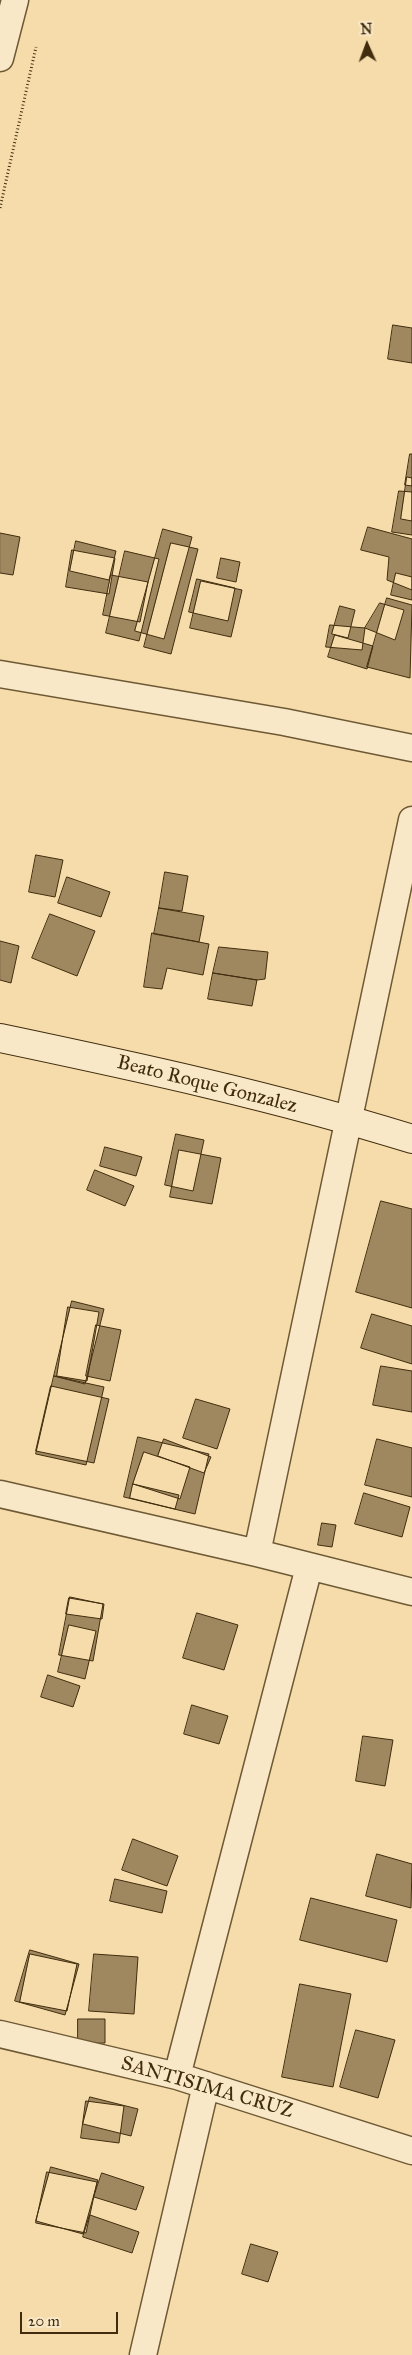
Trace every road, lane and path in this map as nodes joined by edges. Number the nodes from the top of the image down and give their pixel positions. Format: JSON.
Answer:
{"nodes":[{"id":1,"x":15,"y":0,"type":"edge"},
{"id":2,"x":38,"y":38,"type":"dead end"},
{"id":3,"x":0,"y":58,"type":"edge"},
{"id":4,"x":0,"y":208,"type":"edge"},
{"id":5,"x":0,"y":674,"type":"edge"},
{"id":6,"x":412,"y":748,"type":"edge"},
{"id":7,"x":412,"y":820,"type":"edge"},
{"id":8,"x":0,"y":1038,"type":"edge"},
{"id":9,"x":349,"y":1120,"type":"junction"},
{"id":10,"x":412,"y":1139,"type":"edge"},
{"id":11,"x":0,"y":1494,"type":"edge"},
{"id":12,"x":257,"y":1553,"type":"junction"},
{"id":13,"x":309,"y":1567,"type":"junction"},
{"id":14,"x":412,"y":1592,"type":"edge"},
{"id":15,"x":0,"y":2034,"type":"edge"},
{"id":16,"x":177,"y":2076,"type":"junction"},
{"id":17,"x":206,"y":2085,"type":"junction"},
{"id":18,"x":412,"y":2151,"type":"edge"},
{"id":19,"x":143,"y":2355,"type":"edge"}],
"edges":[{"from":1,"to":3,"type":"street"},
{"from":2,"to":4,"type":"path"},
{"from":5,"to":6,"type":"street"},
{"from":7,"to":9,"type":"street"},
{"from":8,"to":9,"type":"street","name":"Beato Roque Gonzalez"},
{"from":9,"to":10,"type":"street","name":"Beato Roque Gonzalez"},
{"from":9,"to":12,"type":"street"},
{"from":11,"to":12,"type":"street"},
{"from":12,"to":13,"type":"street"},
{"from":13,"to":14,"type":"street"},
{"from":13,"to":16,"type":"street"},
{"from":15,"to":16,"type":"street","name":"SANTISIMA CRUZ"},
{"from":16,"to":17,"type":"street","name":"SANTISIMA CRUZ"},
{"from":17,"to":18,"type":"street","name":"SANTISIMA CRUZ"},
{"from":17,"to":19,"type":"street"}]}
